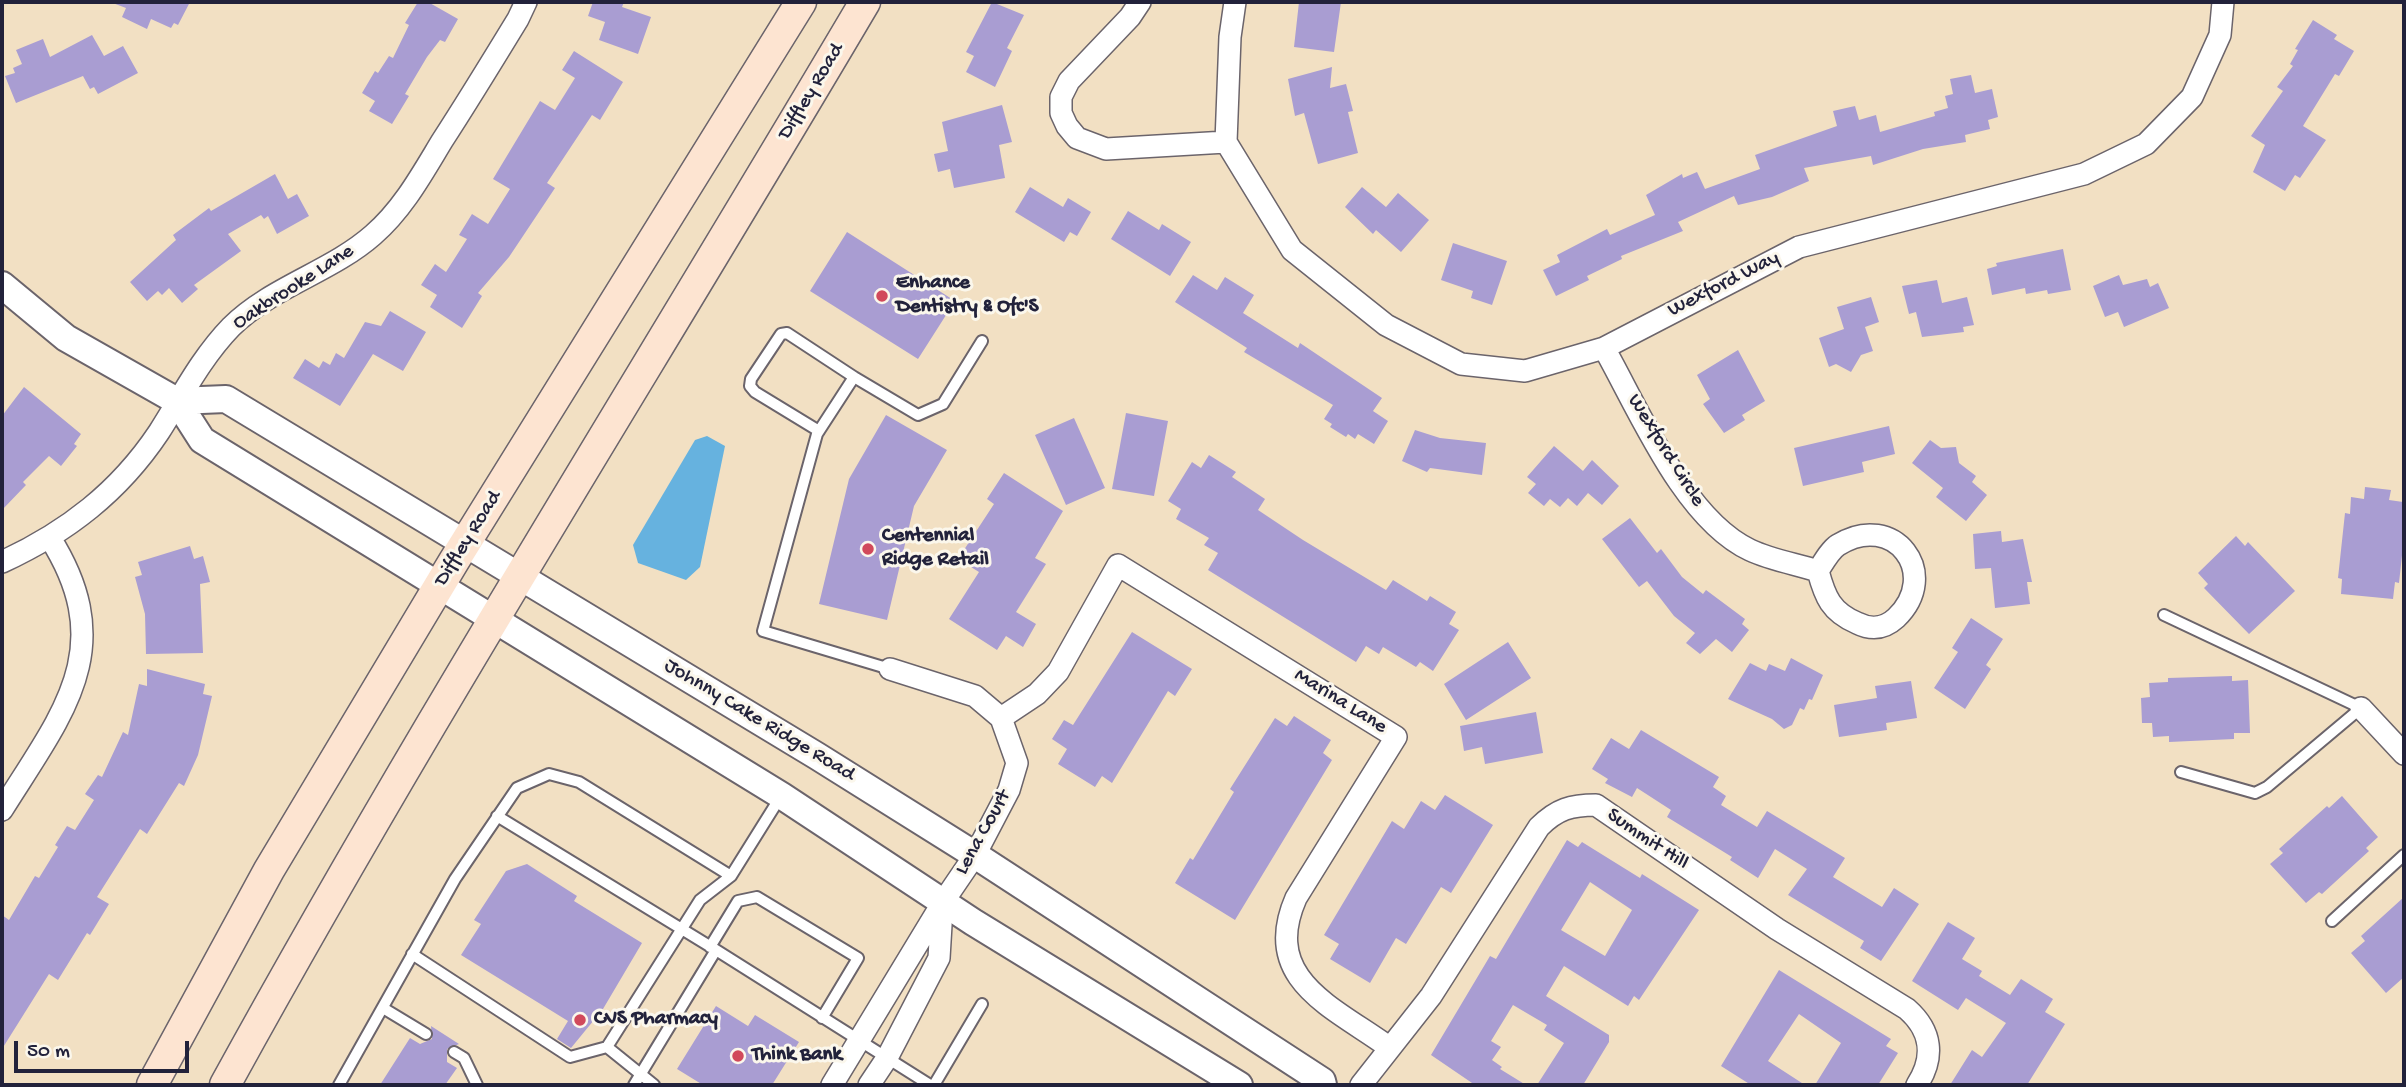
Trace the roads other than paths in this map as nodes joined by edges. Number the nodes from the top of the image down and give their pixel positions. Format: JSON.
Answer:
{"nodes":[{"id":1,"x":526,"y":2,"type":"edge"},
{"id":2,"x":801,"y":2,"type":"edge"},
{"id":3,"x":865,"y":2,"type":"edge"},
{"id":4,"x":1140,"y":2,"type":"edge"},
{"id":5,"x":1235,"y":2,"type":"edge"},
{"id":6,"x":2223,"y":2,"type":"edge"},
{"id":7,"x":1226,"y":142,"type":"junction"},
{"id":8,"x":2,"y":285,"type":"edge"},
{"id":9,"x":982,"y":341,"type":"dead end"},
{"id":10,"x":1604,"y":348,"type":"junction"},
{"id":11,"x":854,"y":377,"type":"junction"},
{"id":12,"x":177,"y":401,"type":"junction"},
{"id":13,"x":819,"y":432,"type":"junction"},
{"id":14,"x":50,"y":538,"type":"junction"},
{"id":15,"x":466,"y":543,"type":"junction"},
{"id":16,"x":2,"y":562,"type":"edge"},
{"id":17,"x":1818,"y":571,"type":"junction"},
{"id":18,"x":520,"y":576,"type":"junction"},
{"id":19,"x":440,"y":586,"type":"junction"},
{"id":20,"x":2164,"y":615,"type":"dead end"},
{"id":21,"x":494,"y":619,"type":"junction"},
{"id":22,"x":890,"y":669,"type":"joint"},
{"id":23,"x":2361,"y":708,"type":"junction"},
{"id":24,"x":1001,"y":718,"type":"junction"},
{"id":25,"x":2404,"y":754,"type":"edge"},
{"id":26,"x":2181,"y":772,"type":"dead end"},
{"id":27,"x":782,"y":796,"type":"junction"},
{"id":28,"x":2,"y":810,"type":"edge"},
{"id":29,"x":497,"y":816,"type":"junction"},
{"id":30,"x":975,"y":855,"type":"junction"},
{"id":31,"x":2404,"y":855,"type":"edge"},
{"id":32,"x":731,"y":876,"type":"junction"},
{"id":33,"x":943,"y":902,"type":"junction"},
{"id":34,"x":2332,"y":921,"type":"dead end"},
{"id":35,"x":680,"y":929,"type":"junction"},
{"id":36,"x":713,"y":948,"type":"junction"},
{"id":37,"x":412,"y":954,"type":"junction"},
{"id":38,"x":982,"y":1004,"type":"dead end"},
{"id":39,"x":383,"y":1008,"type":"junction"},
{"id":40,"x":822,"y":1018,"type":"junction"},
{"id":41,"x":426,"y":1034,"type":"dead end"},
{"id":42,"x":860,"y":1042,"type":"junction"},
{"id":43,"x":607,"y":1047,"type":"junction"},
{"id":44,"x":1391,"y":1048,"type":"junction"},
{"id":45,"x":454,"y":1052,"type":"dead end"},
{"id":46,"x":887,"y":1058,"type":"junction"},
{"id":47,"x":637,"y":1081,"type":"edge"},
{"id":48,"x":152,"y":1085,"type":"edge"},
{"id":49,"x":225,"y":1085,"type":"edge"},
{"id":50,"x":339,"y":1085,"type":"edge"},
{"id":51,"x":477,"y":1085,"type":"edge"},
{"id":52,"x":654,"y":1085,"type":"edge"},
{"id":53,"x":832,"y":1085,"type":"edge"},
{"id":54,"x":869,"y":1085,"type":"edge"},
{"id":55,"x":931,"y":1085,"type":"edge"},
{"id":56,"x":1239,"y":1085,"type":"edge"},
{"id":57,"x":1323,"y":1085,"type":"edge"},
{"id":58,"x":1361,"y":1085,"type":"edge"},
{"id":59,"x":1917,"y":1085,"type":"edge"}],
"edges":[{"from":1,"to":12,"type":"street","name":"Oakbrooke Lane"},
{"from":2,"to":15,"type":"main road","name":"Diffley Road"},
{"from":3,"to":18,"type":"main road","name":"Diffley Road"},
{"from":4,"to":7,"type":"street"},
{"from":5,"to":7,"type":"street"},
{"from":6,"to":10,"type":"street","name":"Wexford Way"},
{"from":7,"to":10,"type":"street","name":"Wexford Way"},
{"from":8,"to":12,"type":"street"},
{"from":9,"to":11,"type":"lane"},
{"from":10,"to":17,"type":"street","name":"Wexford Circle"},
{"from":11,"to":13,"type":"lane"},
{"from":11,"to":13,"type":"lane"},
{"from":12,"to":14,"type":"street","name":"Oakbrooke Lane"},
{"from":12,"to":15,"type":"street","name":"Johnny Cake Ridge Road"},
{"from":12,"to":19,"type":"street"},
{"from":13,"to":22,"type":"lane"},
{"from":14,"to":16,"type":"street","name":"Oakbrooke Lane"},
{"from":14,"to":28,"type":"street"},
{"from":15,"to":18,"type":"street","name":"Johnny Cake Ridge Road"},
{"from":15,"to":19,"type":"main road","name":"Diffley Road"},
{"from":17,"to":17,"type":"street"},
{"from":18,"to":21,"type":"main road","name":"Diffley Road"},
{"from":18,"to":30,"type":"street","name":"Johnny Cake Ridge Road"},
{"from":19,"to":21,"type":"street"},
{"from":19,"to":48,"type":"main road","name":"Diffley Road"},
{"from":20,"to":23,"type":"lane"},
{"from":21,"to":27,"type":"street"},
{"from":21,"to":49,"type":"main road","name":"Diffley Road"},
{"from":22,"to":24,"type":"street"},
{"from":23,"to":25,"type":"street"},
{"from":23,"to":26,"type":"lane"},
{"from":24,"to":30,"type":"street","name":"Lena Court"},
{"from":24,"to":44,"type":"street","name":"Marina Lane"},
{"from":27,"to":32,"type":"lane"},
{"from":27,"to":33,"type":"street"},
{"from":29,"to":32,"type":"lane"},
{"from":29,"to":35,"type":"lane"},
{"from":29,"to":37,"type":"lane"},
{"from":30,"to":33,"type":"street","name":"Lena Court"},
{"from":30,"to":57,"type":"street","name":"Johnny Cake Ridge Road"},
{"from":31,"to":34,"type":"lane"},
{"from":32,"to":35,"type":"lane"},
{"from":33,"to":42,"type":"street","name":"Lena Court"},
{"from":33,"to":46,"type":"street"},
{"from":33,"to":56,"type":"street"},
{"from":35,"to":36,"type":"lane"},
{"from":35,"to":43,"type":"lane"},
{"from":36,"to":40,"type":"lane"},
{"from":36,"to":40,"type":"lane"},
{"from":36,"to":47,"type":"lane"},
{"from":37,"to":39,"type":"lane"},
{"from":37,"to":43,"type":"lane"},
{"from":38,"to":55,"type":"lane"},
{"from":39,"to":41,"type":"lane"},
{"from":39,"to":50,"type":"lane"},
{"from":40,"to":42,"type":"lane"},
{"from":42,"to":46,"type":"lane"},
{"from":42,"to":53,"type":"street","name":"Lena Court"},
{"from":43,"to":47,"type":"lane"},
{"from":44,"to":58,"type":"street","name":"Summit Hill"},
{"from":44,"to":59,"type":"street","name":"Summit Hill"},
{"from":45,"to":51,"type":"lane"},
{"from":46,"to":54,"type":"street"},
{"from":46,"to":55,"type":"lane"},
{"from":47,"to":52,"type":"lane"}]}
